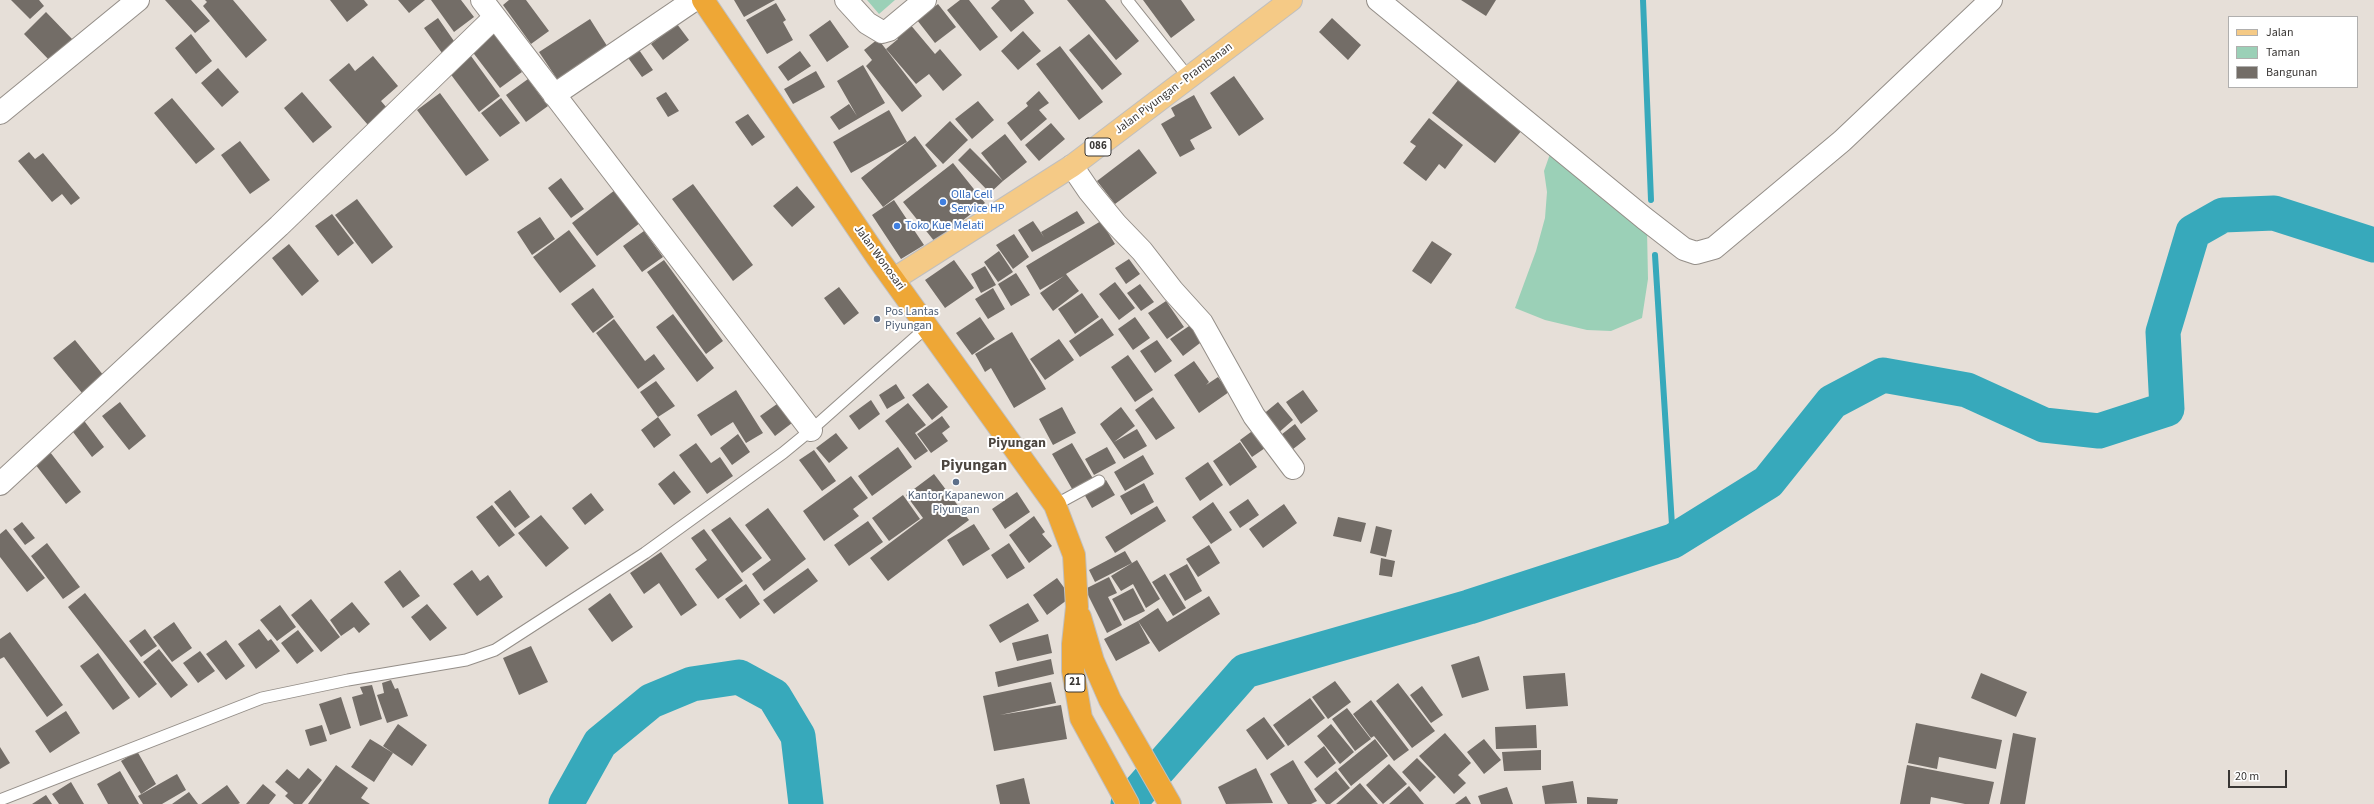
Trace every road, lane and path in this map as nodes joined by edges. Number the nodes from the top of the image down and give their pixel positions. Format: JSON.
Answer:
{"nodes":[{"id":1,"x":138,"y":0,"type":"edge"},
{"id":2,"x":694,"y":0,"type":"edge"},
{"id":3,"x":703,"y":0,"type":"edge"},
{"id":4,"x":846,"y":0,"type":"edge"},
{"id":5,"x":925,"y":0,"type":"edge"},
{"id":6,"x":1127,"y":0,"type":"edge"},
{"id":7,"x":1291,"y":0,"type":"edge"},
{"id":8,"x":1378,"y":0,"type":"edge"},
{"id":9,"x":1991,"y":0,"type":"edge"},
{"id":10,"x":489,"y":8,"type":"edge"},
{"id":11,"x":1188,"y":78,"type":"junction"},
{"id":12,"x":554,"y":94,"type":"junction"},
{"id":13,"x":0,"y":113,"type":"edge"},
{"id":14,"x":1072,"y":166,"type":"junction"},
{"id":15,"x":894,"y":279,"type":"junction"},
{"id":16,"x":928,"y":326,"type":"junction"},
{"id":17,"x":811,"y":430,"type":"junction"},
{"id":18,"x":1293,"y":468,"type":"dead end"},
{"id":19,"x":1099,"y":481,"type":"dead end"},
{"id":20,"x":0,"y":484,"type":"edge"},
{"id":21,"x":1055,"y":505,"type":"junction"},
{"id":22,"x":1077,"y":607,"type":"junction"},
{"id":23,"x":0,"y":800,"type":"edge"},
{"id":24,"x":1128,"y":804,"type":"edge"},
{"id":25,"x":1170,"y":804,"type":"edge"}],
"edges":[{"from":1,"to":13,"type":"street"},
{"from":2,"to":12,"type":"street"},
{"from":3,"to":15,"type":"highway","name":"Jalan Wonosari","number":"21"},
{"from":4,"to":5,"type":"street"},
{"from":6,"to":11,"type":"lane"},
{"from":7,"to":11,"type":"main road","name":"Jalan Piyungan - Prambanan","number":"086"},
{"from":8,"to":9,"type":"street"},
{"from":10,"to":12,"type":"street"},
{"from":10,"to":20,"type":"street"},
{"from":11,"to":14,"type":"main road","name":"Jalan Piyungan - Prambanan","number":"086"},
{"from":12,"to":17,"type":"street"},
{"from":14,"to":15,"type":"main road","name":"Jalan Piyungan - Prambanan","number":"086"},
{"from":14,"to":18,"type":"street"},
{"from":15,"to":16,"type":"highway","name":"Jalan Wonosari","number":"21"},
{"from":16,"to":17,"type":"lane"},
{"from":16,"to":21,"type":"highway","name":"Jalan Wonosari","number":"21"},
{"from":17,"to":23,"type":"lane"},
{"from":19,"to":21,"type":"lane"},
{"from":21,"to":22,"type":"highway","name":"Jalan Wonosari","number":"21"},
{"from":22,"to":24,"type":"highway","name":"Jalan Wonosari","number":"21"},
{"from":22,"to":25,"type":"highway","name":"Jalan Wonosari","number":"21"}]}
